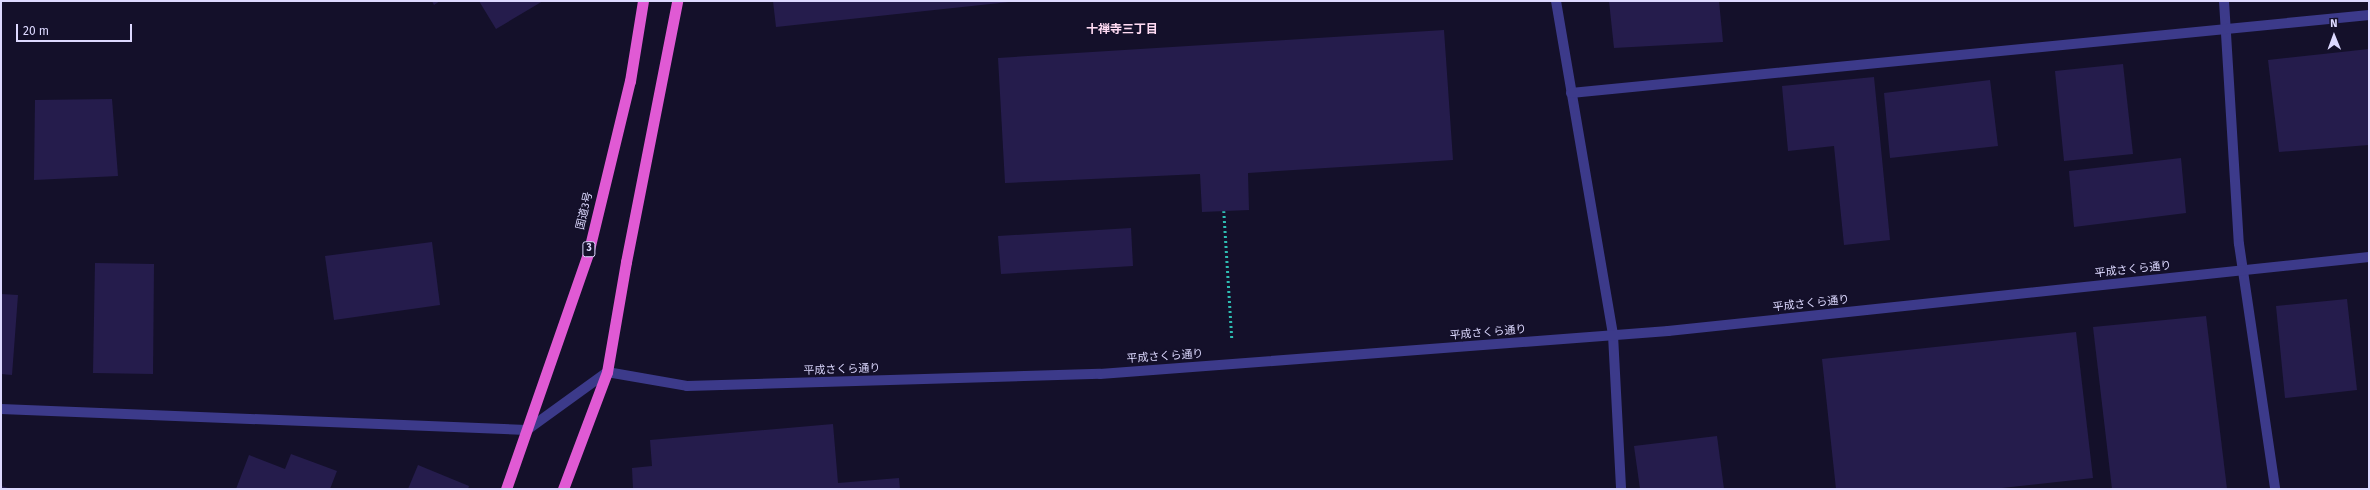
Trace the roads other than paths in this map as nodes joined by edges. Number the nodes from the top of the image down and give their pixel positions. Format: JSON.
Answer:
{"nodes":[{"id":1,"x":643,"y":1,"type":"edge"},
{"id":2,"x":677,"y":1,"type":"edge"},
{"id":3,"x":1556,"y":1,"type":"edge"},
{"id":4,"x":2224,"y":1,"type":"edge"},
{"id":5,"x":2369,"y":15,"type":"edge"},
{"id":6,"x":2225,"y":28,"type":"junction"},
{"id":7,"x":1571,"y":93,"type":"junction"},
{"id":8,"x":2369,"y":257,"type":"edge"},
{"id":9,"x":2243,"y":271,"type":"junction"},
{"id":10,"x":1613,"y":335,"type":"junction"},
{"id":11,"x":608,"y":372,"type":"junction"},
{"id":12,"x":1,"y":409,"type":"edge"},
{"id":13,"x":527,"y":430,"type":"junction"},
{"id":14,"x":506,"y":489,"type":"edge"},
{"id":15,"x":563,"y":489,"type":"edge"},
{"id":16,"x":1621,"y":489,"type":"edge"},
{"id":17,"x":2275,"y":489,"type":"edge"}],
"edges":[{"from":1,"to":13,"type":"highway","name":"国道3号","number":"3"},
{"from":2,"to":11,"type":"highway"},
{"from":3,"to":7,"type":"street"},
{"from":4,"to":6,"type":"street"},
{"from":5,"to":6,"type":"street"},
{"from":6,"to":7,"type":"street"},
{"from":6,"to":9,"type":"street"},
{"from":7,"to":10,"type":"street"},
{"from":8,"to":9,"type":"street","name":"平成さくら通り"},
{"from":9,"to":10,"type":"street","name":"平成さくら通り"},
{"from":9,"to":17,"type":"street"},
{"from":10,"to":11,"type":"street","name":"平成さくら通り"},
{"from":10,"to":16,"type":"street"},
{"from":11,"to":13,"type":"street"},
{"from":11,"to":15,"type":"highway"},
{"from":12,"to":13,"type":"street"},
{"from":13,"to":14,"type":"highway","name":"国道3号","number":"3"}]}
